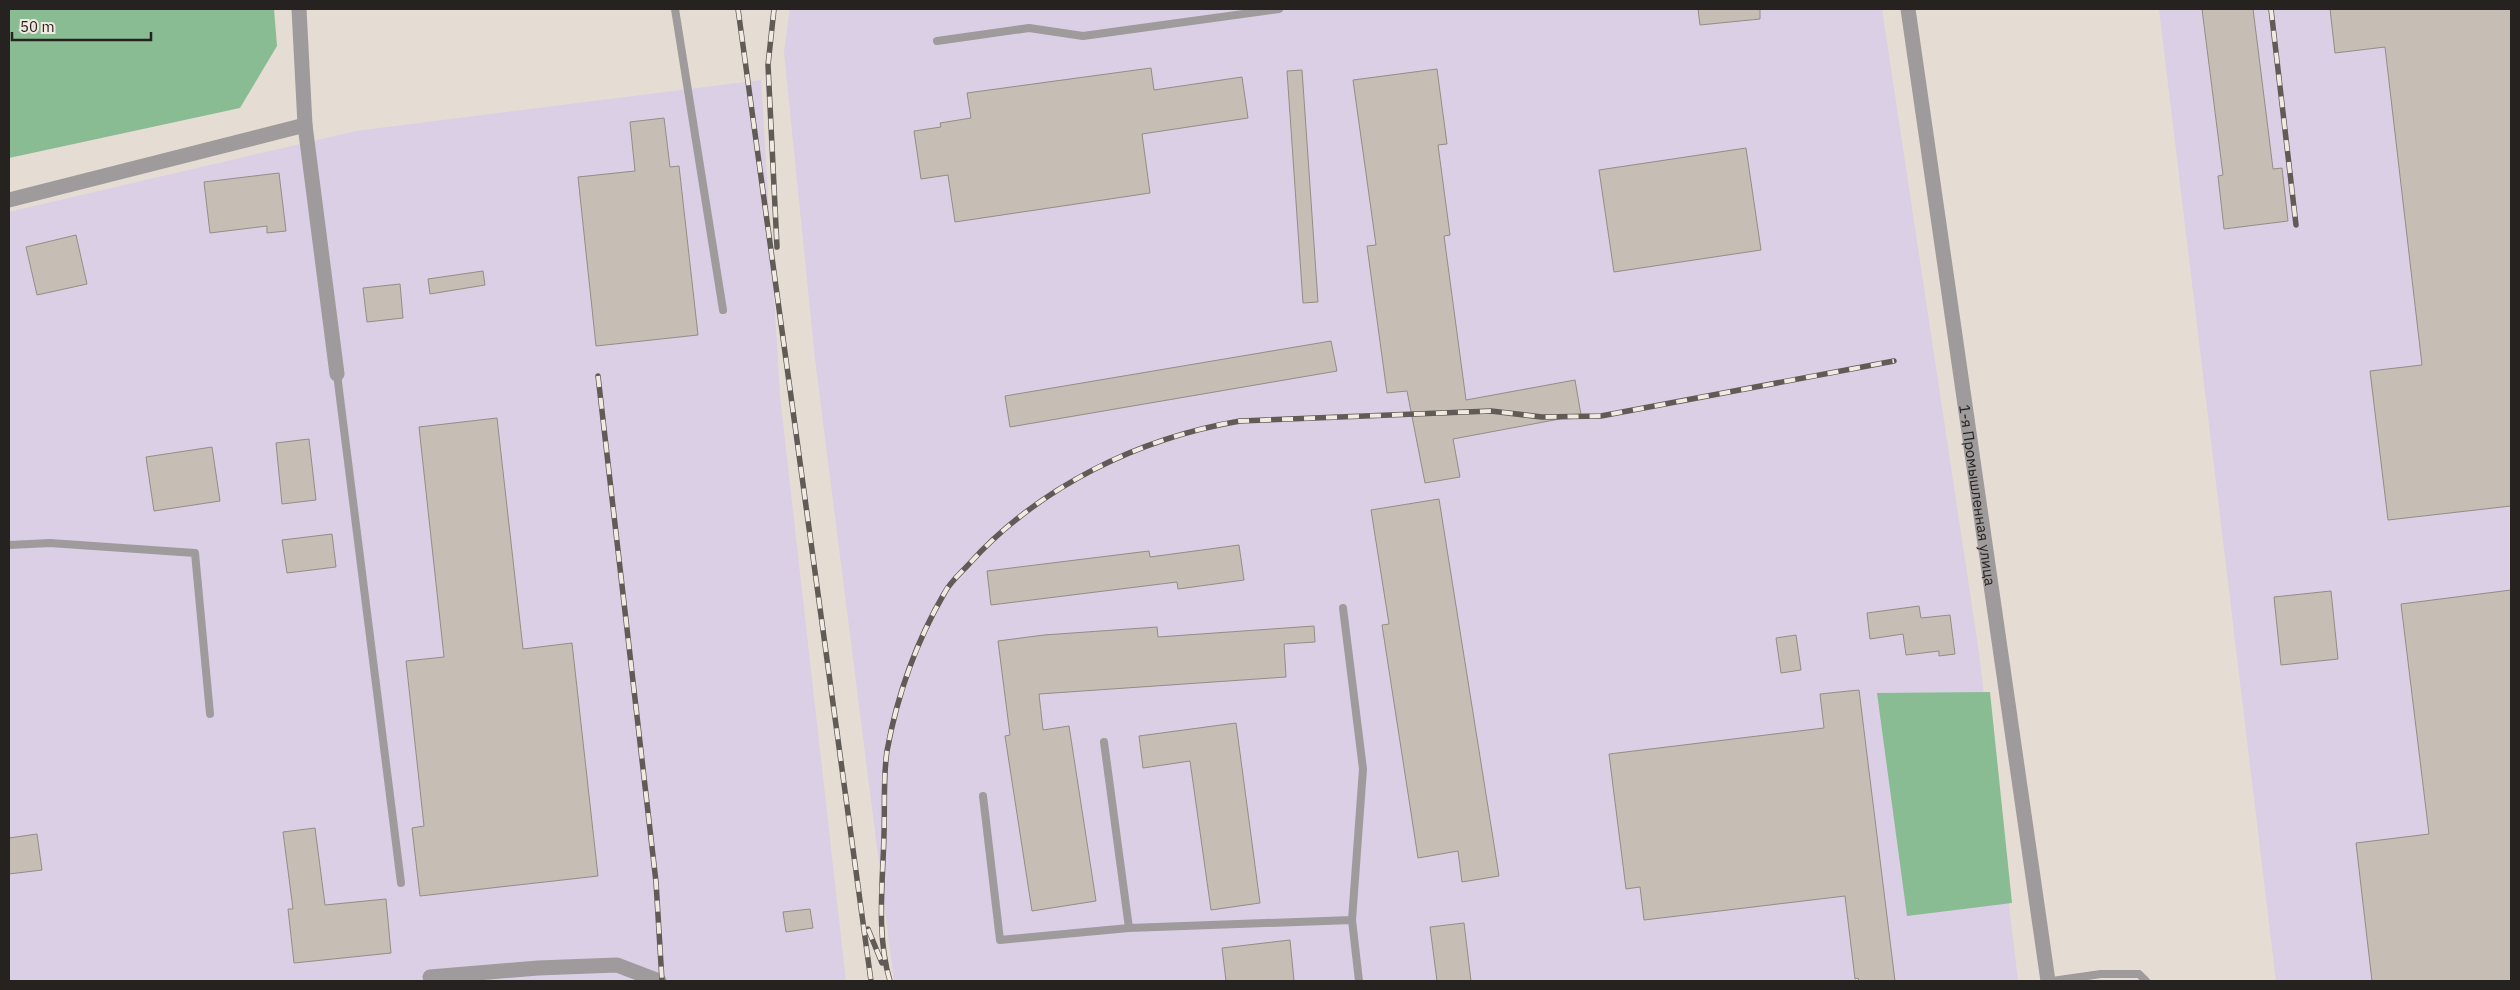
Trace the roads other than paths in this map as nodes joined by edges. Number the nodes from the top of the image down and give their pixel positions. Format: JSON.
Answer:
{"nodes":[{"id":1,"x":299,"y":9,"type":"edge"},
{"id":2,"x":675,"y":9,"type":"edge"},
{"id":3,"x":1279,"y":9,"type":"edge"},
{"id":4,"x":1908,"y":9,"type":"edge"},
{"id":5,"x":1228,"y":12,"type":"edge"},
{"id":6,"x":937,"y":41,"type":"dead end"},
{"id":7,"x":305,"y":125,"type":"junction"},
{"id":8,"x":9,"y":200,"type":"edge"},
{"id":9,"x":723,"y":310,"type":"dead end"},
{"id":10,"x":336,"y":374,"type":"joint"},
{"id":11,"x":9,"y":544,"type":"edge"},
{"id":12,"x":1343,"y":608,"type":"dead end"},
{"id":13,"x":210,"y":714,"type":"dead end"},
{"id":14,"x":1104,"y":742,"type":"dead end"},
{"id":15,"x":982,"y":796,"type":"dead end"},
{"id":16,"x":401,"y":883,"type":"dead end"},
{"id":17,"x":1352,"y":920,"type":"junction"},
{"id":18,"x":1129,"y":928,"type":"junction"},
{"id":19,"x":430,"y":978,"type":"dead end"},
{"id":20,"x":659,"y":981,"type":"edge"},
{"id":21,"x":1359,"y":981,"type":"edge"},
{"id":22,"x":2048,"y":981,"type":"edge"},
{"id":23,"x":2052,"y":981,"type":"edge"},
{"id":24,"x":2146,"y":981,"type":"edge"}],
"edges":[{"from":1,"to":7,"type":"street"},
{"from":2,"to":9,"type":"lane"},
{"from":3,"to":5,"type":"lane"},
{"from":4,"to":22,"type":"street","name":"1-я Промышленная улица"},
{"from":5,"to":6,"type":"lane"},
{"from":7,"to":8,"type":"street"},
{"from":7,"to":10,"type":"street"},
{"from":10,"to":16,"type":"lane"},
{"from":11,"to":13,"type":"lane"},
{"from":12,"to":17,"type":"lane"},
{"from":14,"to":18,"type":"lane"},
{"from":15,"to":18,"type":"lane"},
{"from":17,"to":18,"type":"lane"},
{"from":17,"to":21,"type":"lane"},
{"from":19,"to":20,"type":"street"},
{"from":23,"to":24,"type":"lane"}]}
